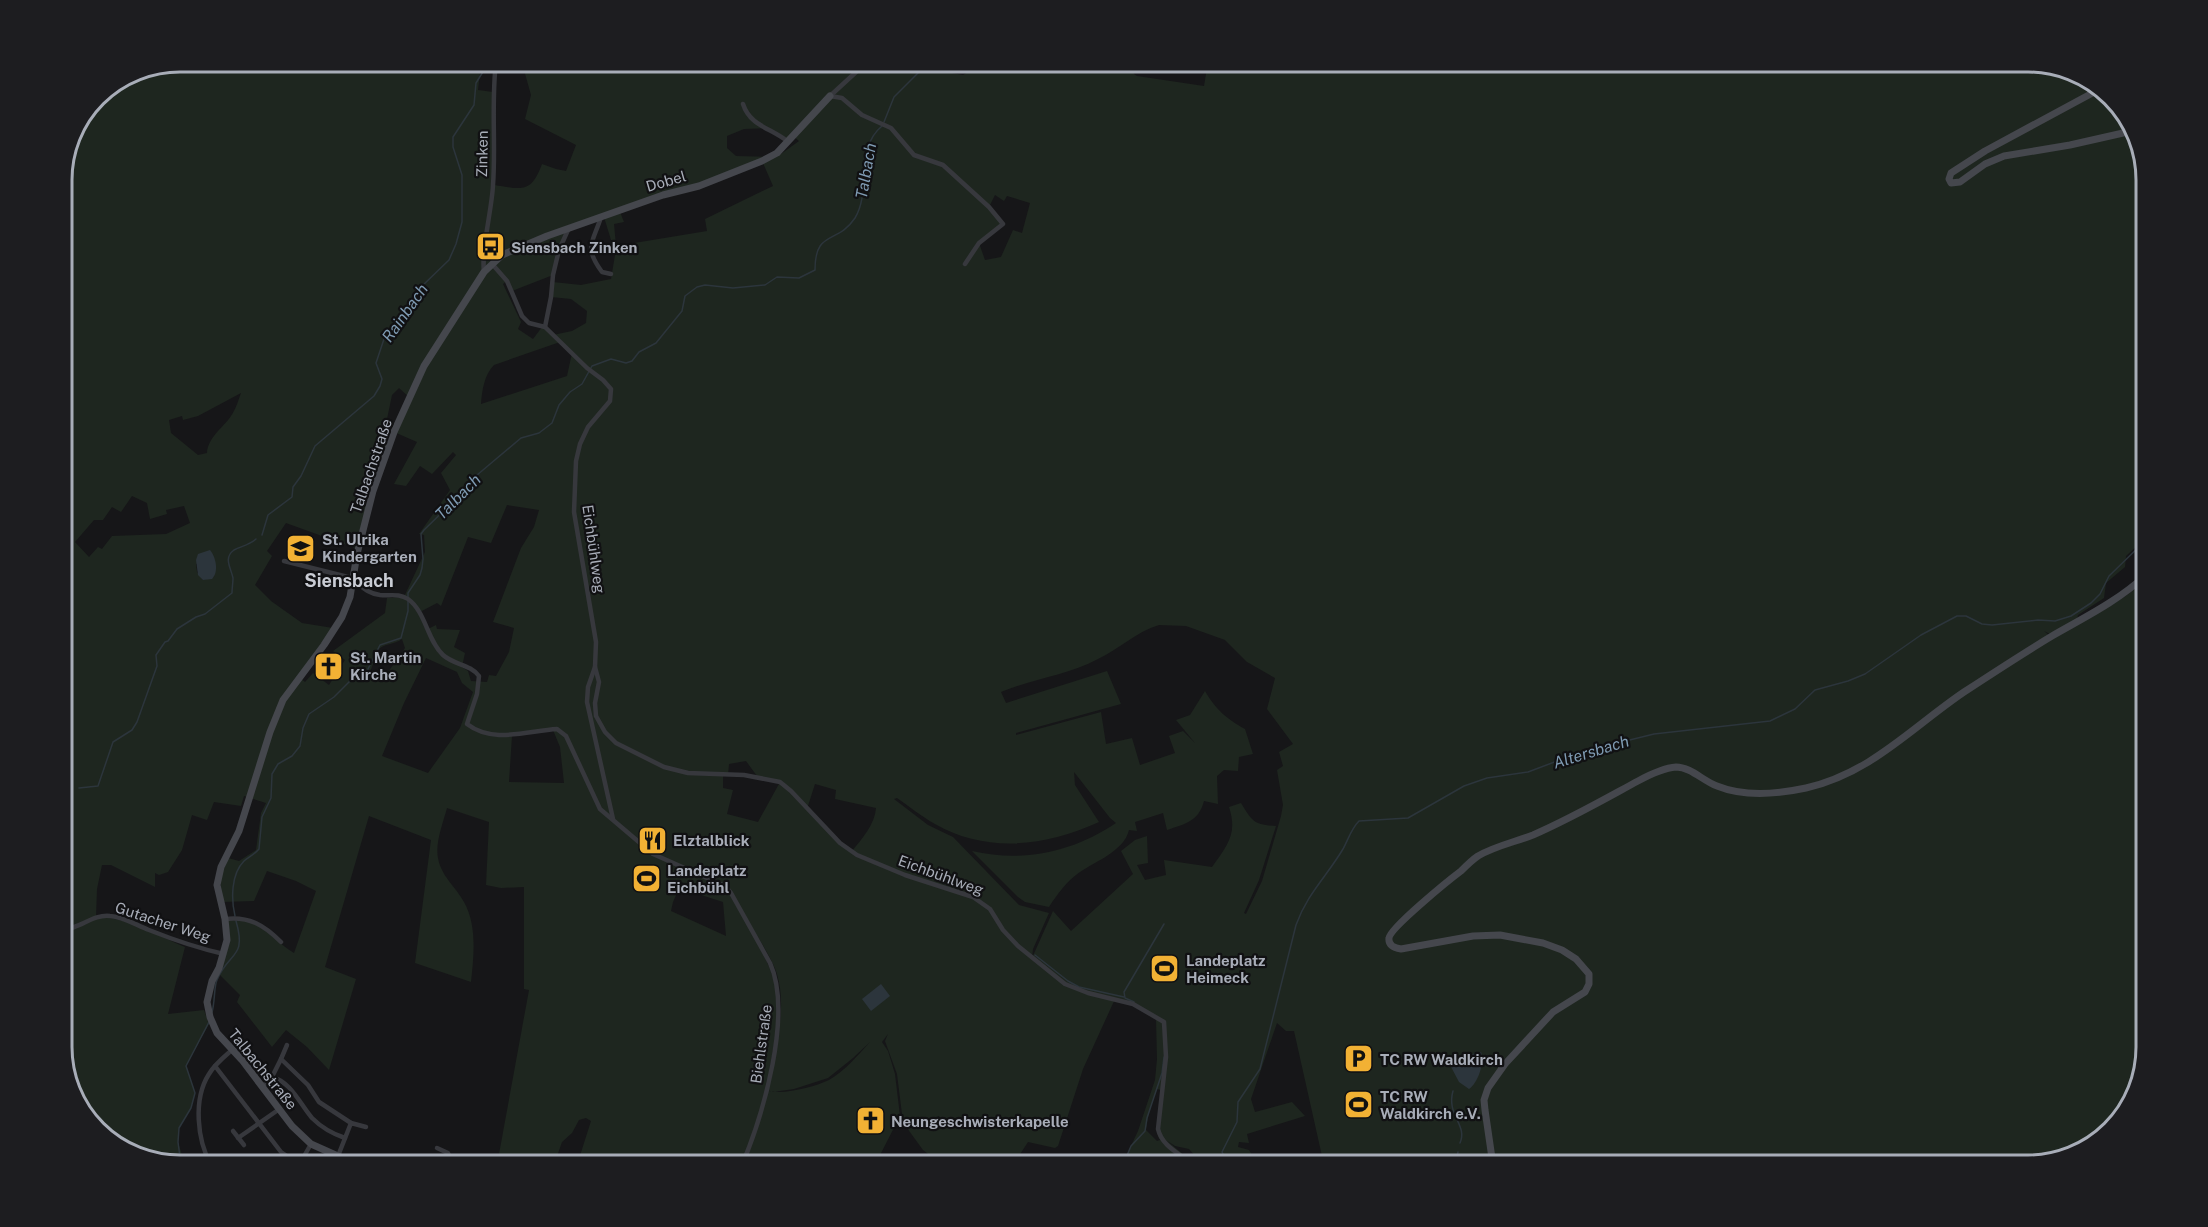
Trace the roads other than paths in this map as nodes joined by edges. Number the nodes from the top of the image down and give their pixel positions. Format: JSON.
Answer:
{"nodes":[{"id":1,"x":495,"y":72,"type":"edge"},
{"id":2,"x":857,"y":72,"type":"edge"},
{"id":3,"x":842,"y":86,"type":"junction"},
{"id":4,"x":2092,"y":93,"type":"edge"},
{"id":5,"x":830,"y":96,"type":"junction"},
{"id":6,"x":842,"y":98,"type":"junction"},
{"id":7,"x":742,"y":104,"type":"dead end"},
{"id":8,"x":2125,"y":133,"type":"edge"},
{"id":9,"x":787,"y":141,"type":"junction"},
{"id":10,"x":601,"y":217,"type":"junction"},
{"id":11,"x":568,"y":230,"type":"junction"},
{"id":12,"x":486,"y":248,"type":"junction"},
{"id":13,"x":502,"y":255,"type":"junction"},
{"id":14,"x":965,"y":264,"type":"dead end"},
{"id":15,"x":493,"y":265,"type":"junction"},
{"id":16,"x":484,"y":272,"type":"junction"},
{"id":17,"x":611,"y":274,"type":"dead end"},
{"id":18,"x":545,"y":327,"type":"junction"},
{"id":19,"x":284,"y":561,"type":"dead end"},
{"id":20,"x":353,"y":579,"type":"junction"},
{"id":21,"x":2136,"y":583,"type":"edge"},
{"id":22,"x":595,"y":667,"type":"junction"},
{"id":23,"x":590,"y":681,"type":"junction"},
{"id":24,"x":599,"y":682,"type":"junction"},
{"id":25,"x":614,"y":821,"type":"junction"},
{"id":26,"x":225,"y":919,"type":"junction"},
{"id":27,"x":72,"y":928,"type":"edge"},
{"id":28,"x":281,"y":942,"type":"dead end"},
{"id":29,"x":224,"y":954,"type":"junction"},
{"id":30,"x":287,"y":1044,"type":"dead end"},
{"id":31,"x":232,"y":1050,"type":"junction"},
{"id":32,"x":281,"y":1059,"type":"junction"},
{"id":33,"x":215,"y":1066,"type":"junction"},
{"id":34,"x":272,"y":1077,"type":"junction"},
{"id":35,"x":262,"y":1088,"type":"junction"},
{"id":36,"x":278,"y":1110,"type":"junction"},
{"id":37,"x":259,"y":1122,"type":"junction"},
{"id":38,"x":351,"y":1123,"type":"junction"},
{"id":39,"x":366,"y":1127,"type":"dead end"},
{"id":40,"x":233,"y":1131,"type":"dead end"},
{"id":41,"x":238,"y":1138,"type":"junction"},
{"id":42,"x":345,"y":1138,"type":"junction"},
{"id":43,"x":311,"y":1144,"type":"junction"},
{"id":44,"x":244,"y":1145,"type":"dead end"},
{"id":45,"x":437,"y":1148,"type":"dead end"},
{"id":46,"x":207,"y":1155,"type":"edge"},
{"id":47,"x":284,"y":1155,"type":"edge"},
{"id":48,"x":305,"y":1155,"type":"edge"},
{"id":49,"x":336,"y":1155,"type":"edge"},
{"id":50,"x":338,"y":1155,"type":"edge"},
{"id":51,"x":449,"y":1155,"type":"edge"},
{"id":52,"x":746,"y":1155,"type":"edge"},
{"id":53,"x":1179,"y":1155,"type":"edge"},
{"id":54,"x":1491,"y":1155,"type":"edge"}],
"edges":[{"from":1,"to":12,"type":"street","name":"Zinken"},
{"from":2,"to":3,"type":"street","name":"Dobel"},
{"from":3,"to":5,"type":"street","name":"Dobel"},
{"from":3,"to":6,"type":"street"},
{"from":4,"to":8,"type":"street"},
{"from":5,"to":6,"type":"street"},
{"from":5,"to":9,"type":"street","name":"Dobel"},
{"from":6,"to":14,"type":"street"},
{"from":7,"to":9,"type":"street"},
{"from":9,"to":10,"type":"street","name":"Dobel"},
{"from":10,"to":11,"type":"street","name":"Dobel"},
{"from":10,"to":17,"type":"street"},
{"from":11,"to":13,"type":"street","name":"Dobel"},
{"from":11,"to":18,"type":"street"},
{"from":12,"to":13,"type":"street"},
{"from":12,"to":16,"type":"street","name":"Zinken"},
{"from":13,"to":15,"type":"street","name":"Dobel"},
{"from":15,"to":16,"type":"street","name":"Talbachstraße"},
{"from":15,"to":18,"type":"street","name":"Eichbühlweg"},
{"from":16,"to":20,"type":"street","name":"Talbachstraße"},
{"from":18,"to":22,"type":"street","name":"Eichbühlweg"},
{"from":19,"to":20,"type":"street","name":"Biehlstraße"},
{"from":20,"to":25,"type":"street","name":"Biehlstraße"},
{"from":20,"to":26,"type":"street","name":"Talbachstraße"},
{"from":21,"to":54,"type":"street"},
{"from":22,"to":23,"type":"street"},
{"from":22,"to":24,"type":"street","name":"Eichbühlweg"},
{"from":23,"to":24,"type":"street"},
{"from":23,"to":25,"type":"street"},
{"from":24,"to":53,"type":"street","name":"Eichbühlweg"},
{"from":25,"to":52,"type":"street","name":"Biehlstraße"},
{"from":26,"to":28,"type":"street"},
{"from":26,"to":29,"type":"street","name":"Talbachstraße"},
{"from":27,"to":29,"type":"street","name":"Gutacher Weg"},
{"from":29,"to":31,"type":"street","name":"Talbachstraße"},
{"from":30,"to":32,"type":"street"},
{"from":31,"to":33,"type":"street"},
{"from":31,"to":35,"type":"street","name":"Talbachstraße"},
{"from":32,"to":34,"type":"street"},
{"from":32,"to":38,"type":"street"},
{"from":33,"to":37,"type":"street"},
{"from":33,"to":46,"type":"street"},
{"from":34,"to":35,"type":"street"},
{"from":34,"to":42,"type":"street"},
{"from":35,"to":36,"type":"street","name":"Talbachstraße"},
{"from":36,"to":37,"type":"street"},
{"from":36,"to":43,"type":"street","name":"Talbachstraße"},
{"from":37,"to":41,"type":"street"},
{"from":37,"to":47,"type":"street"},
{"from":38,"to":39,"type":"street"},
{"from":38,"to":42,"type":"street"},
{"from":40,"to":41,"type":"street"},
{"from":41,"to":44,"type":"street"},
{"from":42,"to":50,"type":"street"},
{"from":43,"to":48,"type":"street"},
{"from":43,"to":49,"type":"street","name":"Talbachstraße"},
{"from":45,"to":51,"type":"street"}]}
